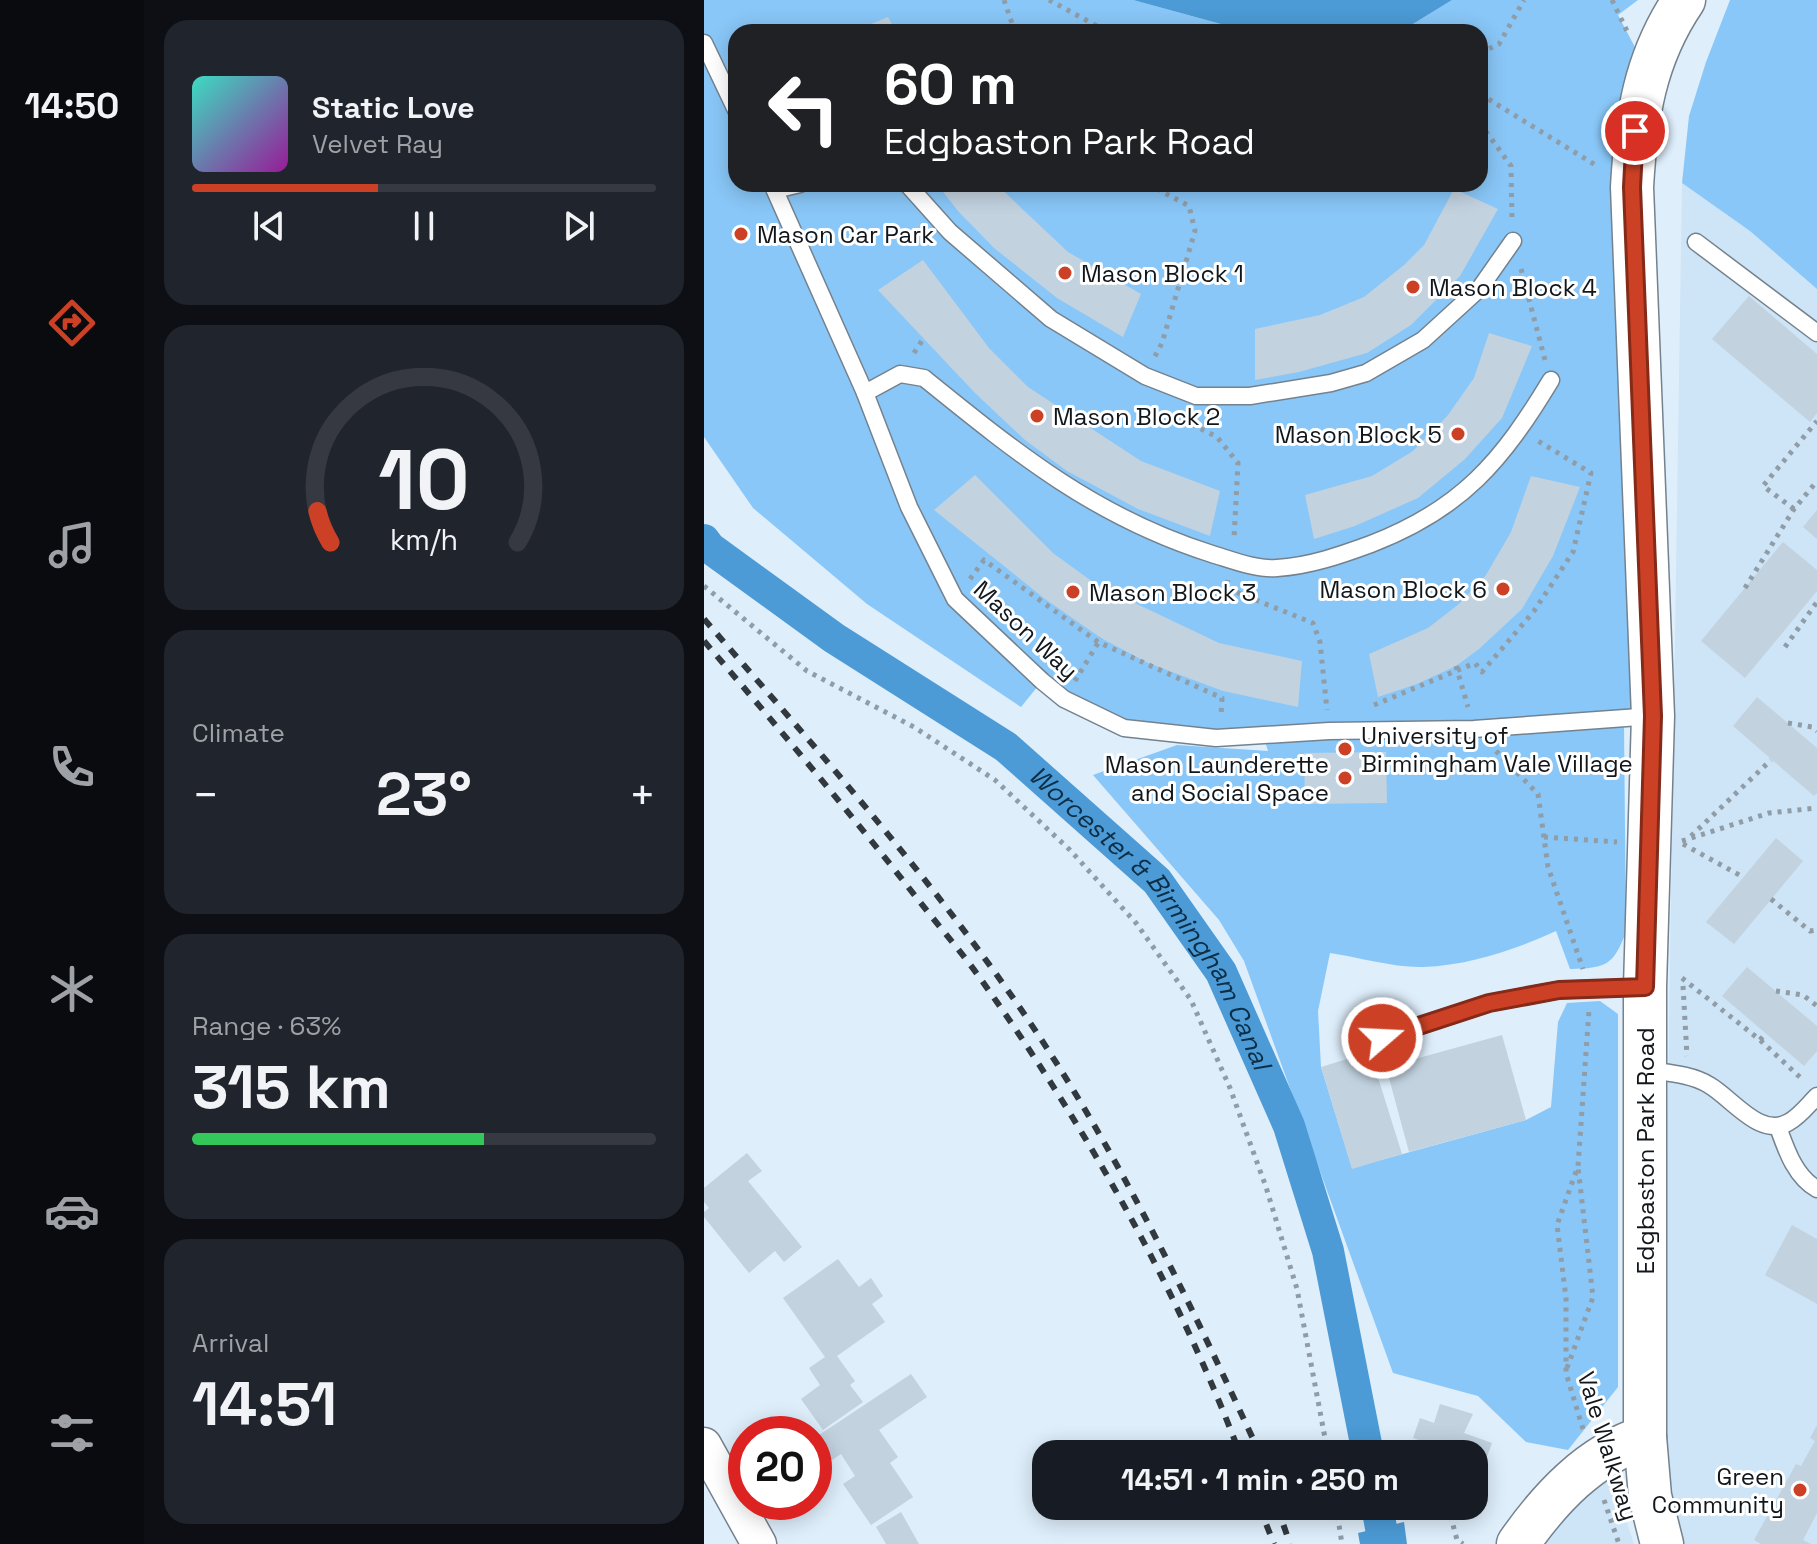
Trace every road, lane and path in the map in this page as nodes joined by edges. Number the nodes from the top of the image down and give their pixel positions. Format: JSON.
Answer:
{"nodes":[{"id":1,"x":1004,"y":0,"type":"edge"},
{"id":2,"x":1049,"y":0,"type":"edge"},
{"id":3,"x":1524,"y":0,"type":"edge"},
{"id":4,"x":1684,"y":0,"type":"edge"},
{"id":5,"x":1012,"y":24,"type":"edge"},
{"id":6,"x":1093,"y":24,"type":"edge"},
{"id":7,"x":704,"y":43,"type":"edge"},
{"id":8,"x":1488,"y":49,"type":"edge"},
{"id":9,"x":728,"y":93,"type":"edge"},
{"id":10,"x":1488,"y":99,"type":"edge"},
{"id":11,"x":1632,"y":187,"type":"junction"},
{"id":12,"x":775,"y":192,"type":"edge"},
{"id":13,"x":914,"y":192,"type":"edge"},
{"id":14,"x":1163,"y":192,"type":"edge"},
{"id":15,"x":1513,"y":241,"type":"dead end"},
{"id":16,"x":1696,"y":242,"type":"dead end"},
{"id":17,"x":1817,"y":333,"type":"edge"},
{"id":18,"x":1145,"y":376,"type":"junction"},
{"id":19,"x":1551,"y":380,"type":"dead end"},
{"id":20,"x":865,"y":393,"type":"junction"},
{"id":21,"x":1817,"y":421,"type":"edge"},
{"id":22,"x":1520,"y":431,"type":"junction"},
{"id":23,"x":1817,"y":481,"type":"edge"},
{"id":24,"x":1794,"y":509,"type":"junction"},
{"id":25,"x":1232,"y":560,"type":"junction"},
{"id":26,"x":704,"y":586,"type":"edge"},
{"id":27,"x":1745,"y":588,"type":"dead end"},
{"id":28,"x":955,"y":599,"type":"junction"},
{"id":29,"x":1817,"y":602,"type":"edge"},
{"id":30,"x":1099,"y":640,"type":"junction"},
{"id":31,"x":1785,"y":647,"type":"dead end"},
{"id":32,"x":1456,"y":668,"type":"junction"},
{"id":33,"x":1064,"y":699,"type":"junction"},
{"id":34,"x":1653,"y":716,"type":"junction"},
{"id":35,"x":1221,"y":719,"type":"dead end"},
{"id":36,"x":1817,"y":721,"type":"edge"},
{"id":37,"x":1788,"y":723,"type":"dead end"},
{"id":38,"x":1328,"y":724,"type":"junction"},
{"id":39,"x":1474,"y":729,"type":"junction"},
{"id":40,"x":1814,"y":729,"type":"edge"},
{"id":41,"x":1771,"y":760,"type":"dead end"},
{"id":42,"x":1817,"y":808,"type":"edge"},
{"id":43,"x":1544,"y":837,"type":"junction"},
{"id":44,"x":1669,"y":842,"type":"junction"},
{"id":45,"x":1743,"y":877,"type":"dead end"},
{"id":46,"x":1771,"y":899,"type":"dead end"},
{"id":47,"x":1817,"y":930,"type":"edge"},
{"id":48,"x":1663,"y":982,"type":"junction"},
{"id":49,"x":1590,"y":990,"type":"junction"},
{"id":50,"x":1776,"y":991,"type":"dead end"},
{"id":51,"x":1817,"y":1006,"type":"edge"},
{"id":52,"x":1766,"y":1033,"type":"dead end"},
{"id":53,"x":1382,"y":1038,"type":"dead end"},
{"id":54,"x":1760,"y":1040,"type":"junction"},
{"id":55,"x":1646,"y":1070,"type":"junction"},
{"id":56,"x":1806,"y":1083,"type":"dead end"},
{"id":57,"x":1817,"y":1096,"type":"edge"},
{"id":58,"x":1778,"y":1127,"type":"junction"},
{"id":59,"x":1578,"y":1166,"type":"junction"},
{"id":60,"x":1817,"y":1189,"type":"edge"},
{"id":61,"x":1566,"y":1373,"type":"junction"},
{"id":62,"x":1645,"y":1437,"type":"junction"},
{"id":63,"x":1325,"y":1440,"type":"edge"},
{"id":64,"x":704,"y":1445,"type":"edge"},
{"id":65,"x":1593,"y":1462,"type":"junction"},
{"id":66,"x":1338,"y":1520,"type":"edge"},
{"id":67,"x":1452,"y":1520,"type":"edge"},
{"id":68,"x":759,"y":1544,"type":"edge"},
{"id":69,"x":1342,"y":1544,"type":"edge"},
{"id":70,"x":1463,"y":1544,"type":"edge"},
{"id":71,"x":1518,"y":1544,"type":"edge"},
{"id":72,"x":1619,"y":1544,"type":"edge"},
{"id":73,"x":1662,"y":1544,"type":"edge"}],
"edges":[{"from":1,"to":5,"type":"path"},
{"from":2,"to":6,"type":"path"},
{"from":3,"to":8,"type":"path"},
{"from":4,"to":11,"type":"street","name":"Edgbaston Park Road"},
{"from":7,"to":9,"type":"lane"},
{"from":10,"to":11,"type":"path"},
{"from":11,"to":34,"type":"street","name":"Edgbaston Park Road"},
{"from":12,"to":20,"type":"lane","name":"Mason Way"},
{"from":13,"to":18,"type":"lane"},
{"from":14,"to":18,"type":"path"},
{"from":15,"to":18,"type":"lane"},
{"from":16,"to":17,"type":"lane"},
{"from":18,"to":25,"type":"path"},
{"from":19,"to":22,"type":"lane"},
{"from":20,"to":25,"type":"lane"},
{"from":20,"to":28,"type":"lane","name":"Mason Way"},
{"from":21,"to":24,"type":"path"},
{"from":22,"to":25,"type":"lane"},
{"from":22,"to":32,"type":"path"},
{"from":23,"to":24,"type":"path"},
{"from":24,"to":27,"type":"path"},
{"from":25,"to":38,"type":"path"},
{"from":26,"to":63,"type":"path"},
{"from":28,"to":30,"type":"path"},
{"from":28,"to":33,"type":"lane","name":"Mason Way"},
{"from":29,"to":31,"type":"path"},
{"from":30,"to":33,"type":"path"},
{"from":30,"to":35,"type":"path"},
{"from":32,"to":38,"type":"path"},
{"from":32,"to":39,"type":"path"},
{"from":33,"to":38,"type":"lane","name":"Mason Way"},
{"from":34,"to":39,"type":"lane","name":"Mason Way"},
{"from":34,"to":44,"type":"street","name":"Edgbaston Park Road"},
{"from":36,"to":40,"type":"path"},
{"from":37,"to":40,"type":"path"},
{"from":38,"to":39,"type":"lane","name":"Mason Way"},
{"from":39,"to":43,"type":"path","name":"Vale Walkway"},
{"from":41,"to":44,"type":"path"},
{"from":42,"to":44,"type":"path"},
{"from":43,"to":44,"type":"path"},
{"from":43,"to":49,"type":"path","name":"Vale Walkway"},
{"from":44,"to":45,"type":"path"},
{"from":44,"to":48,"type":"street","name":"Edgbaston Park Road"},
{"from":46,"to":47,"type":"path"},
{"from":48,"to":49,"type":"lane"},
{"from":48,"to":54,"type":"path"},
{"from":48,"to":55,"type":"street","name":"Edgbaston Park Road"},
{"from":49,"to":53,"type":"lane"},
{"from":49,"to":59,"type":"path","name":"Vale Walkway"},
{"from":50,"to":51,"type":"path"},
{"from":52,"to":54,"type":"path"},
{"from":54,"to":56,"type":"path"},
{"from":55,"to":58,"type":"lane"},
{"from":55,"to":62,"type":"street","name":"Edgbaston Park Road"},
{"from":57,"to":58,"type":"lane"},
{"from":58,"to":60,"type":"lane"},
{"from":59,"to":61,"type":"path","name":"Vale Walkway"},
{"from":59,"to":61,"type":"path"},
{"from":61,"to":65,"type":"path","name":"Vale Walkway"},
{"from":62,"to":65,"type":"street"},
{"from":62,"to":73,"type":"street","name":"Edgbaston Park Road"},
{"from":64,"to":68,"type":"street"},
{"from":65,"to":71,"type":"street"},
{"from":65,"to":72,"type":"path","name":"Vale Walkway"},
{"from":66,"to":69,"type":"path"},
{"from":67,"to":70,"type":"path"}]}
